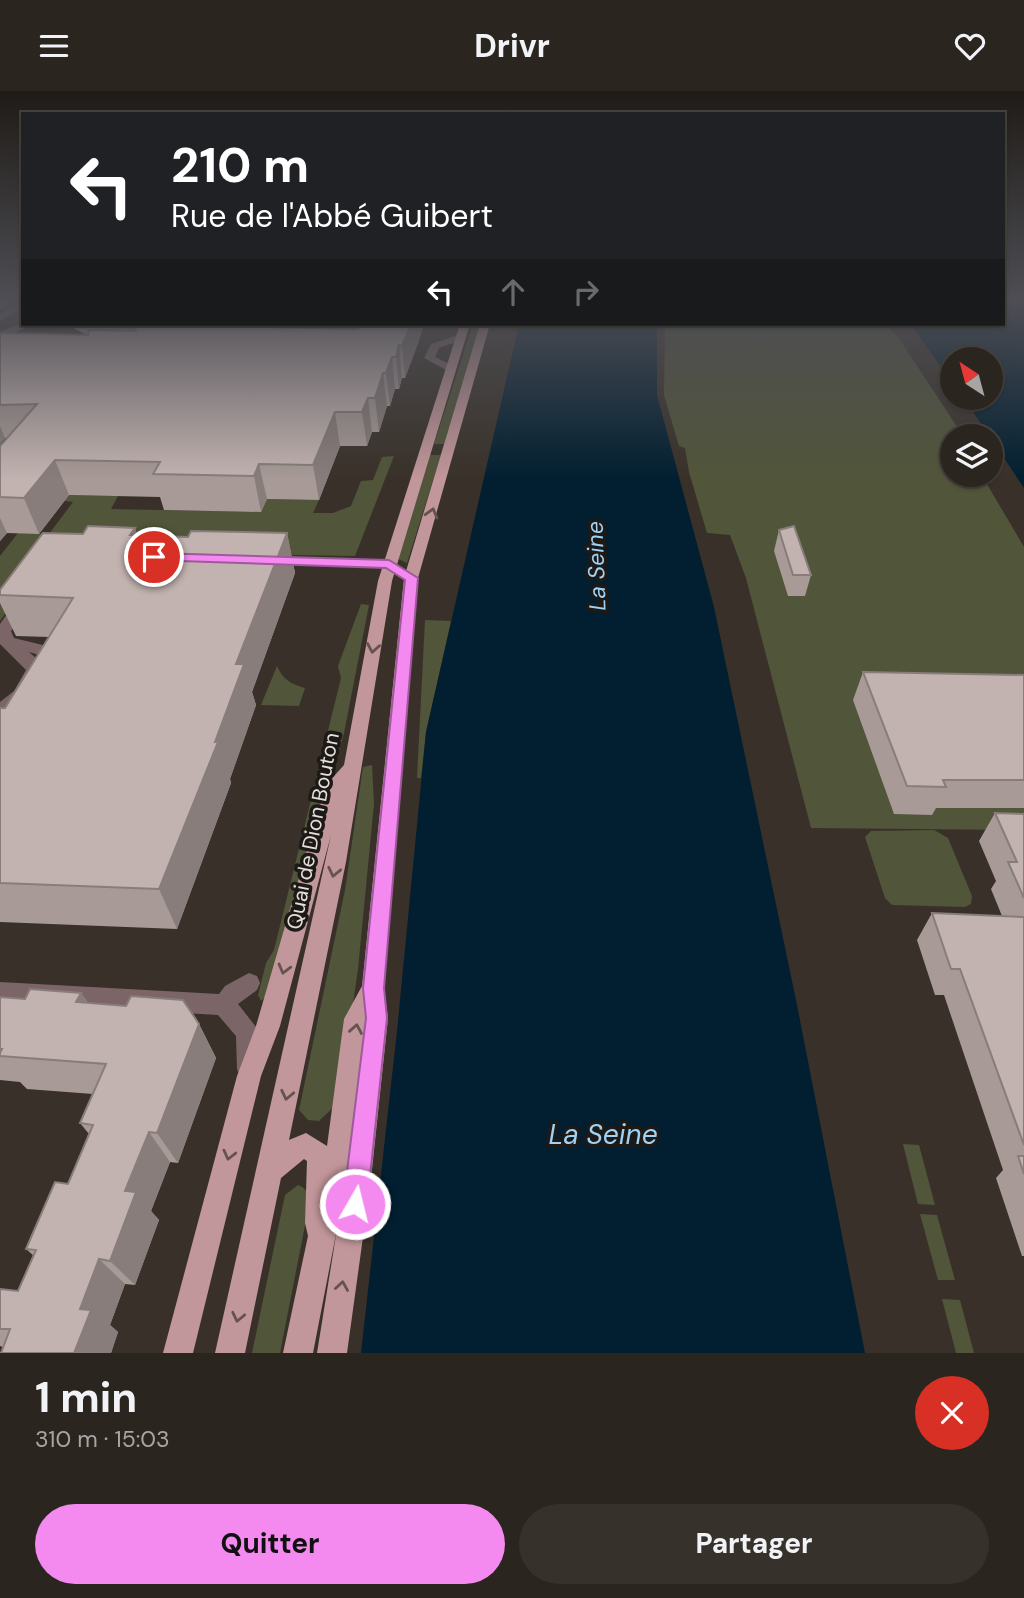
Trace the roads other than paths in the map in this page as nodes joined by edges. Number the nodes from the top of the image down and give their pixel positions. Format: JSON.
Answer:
{"nodes":[{"id":1,"x":435,"y":362,"type":"edge"},
{"id":2,"x":454,"y":362,"type":"edge"},
{"id":3,"x":474,"y":362,"type":"edge"},
{"id":4,"x":452,"y":369,"type":"junction"},
{"id":5,"x":248,"y":559,"type":"edge"},
{"id":6,"x":389,"y":564,"type":"junction"},
{"id":7,"x":411,"y":578,"type":"junction"},
{"id":8,"x":34,"y":585,"type":"edge"},
{"id":9,"x":7,"y":642,"type":"junction"},
{"id":10,"x":50,"y":683,"type":"edge"},
{"id":11,"x":37,"y":699,"type":"edge"},
{"id":12,"x":0,"y":711,"type":"edge"},
{"id":13,"x":0,"y":717,"type":"edge"},
{"id":14,"x":352,"y":768,"type":"junction"},
{"id":15,"x":249,"y":983,"type":"dead end"},
{"id":16,"x":373,"y":988,"type":"junction"},
{"id":17,"x":0,"y":992,"type":"edge"},
{"id":18,"x":224,"y":1005,"type":"junction"},
{"id":19,"x":249,"y":1076,"type":"junction"},
{"id":20,"x":270,"y":1172,"type":"junction"},
{"id":21,"x":320,"y":1240,"type":"junction"},
{"id":22,"x":178,"y":1353,"type":"edge"},
{"id":23,"x":230,"y":1353,"type":"edge"},
{"id":24,"x":298,"y":1353,"type":"edge"},
{"id":25,"x":332,"y":1353,"type":"edge"}],
"edges":[{"from":1,"to":4,"type":"street"},
{"from":2,"to":4,"type":"main road","name":"Quai de Dion Bouton"},
{"from":7,"to":3,"type":"main road","one_way":true},
{"from":4,"to":6,"type":"main road","name":"Quai de Dion Bouton"},
{"from":5,"to":6,"type":"street"},
{"from":6,"to":7,"type":"street"},
{"from":6,"to":14,"type":"main road","name":"Quai de Dion Bouton","one_way":true},
{"from":7,"to":16,"type":"main road"},
{"from":8,"to":9,"type":"street"},
{"from":9,"to":10,"type":"street"},
{"from":9,"to":12,"type":"street"},
{"from":11,"to":13,"type":"street"},
{"from":14,"to":19,"type":"main road","one_way":true},
{"from":14,"to":20,"type":"main road","name":"Quai de Dion Bouton","one_way":true},
{"from":15,"to":18,"type":"street"},
{"from":21,"to":16,"type":"main road","one_way":true},
{"from":25,"to":16,"type":"main road","one_way":true},
{"from":17,"to":18,"type":"street"},
{"from":18,"to":19,"type":"street"},
{"from":19,"to":22,"type":"main road","one_way":true},
{"from":20,"to":21,"type":"main road"},
{"from":20,"to":23,"type":"main road","name":"Quai de Dion Bouton","one_way":true},
{"from":21,"to":24,"type":"main road"}]}
